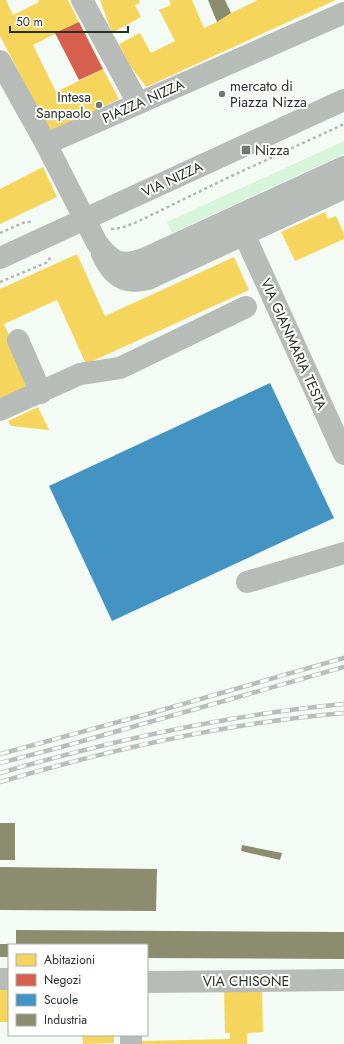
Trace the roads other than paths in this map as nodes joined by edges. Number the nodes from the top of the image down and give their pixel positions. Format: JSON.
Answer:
{"nodes":[{"id":1,"x":82,"y":0,"type":"edge"},
{"id":2,"x":344,"y":13,"type":"edge"},
{"id":3,"x":0,"y":61,"type":"edge"},
{"id":4,"x":344,"y":100,"type":"edge"},
{"id":5,"x":138,"y":103,"type":"junction"},
{"id":6,"x":46,"y":144,"type":"junction"},
{"id":7,"x":344,"y":167,"type":"edge"},
{"id":8,"x":344,"y":188,"type":"edge"},
{"id":9,"x":91,"y":231,"type":"junction"},
{"id":10,"x":244,"y":234,"type":"junction"},
{"id":11,"x":0,"y":258,"type":"edge"},
{"id":12,"x":246,"y":307,"type":"dead end"},
{"id":13,"x":18,"y":340,"type":"dead end"},
{"id":14,"x":41,"y":393,"type":"junction"},
{"id":15,"x":0,"y":410,"type":"edge"},
{"id":16,"x":344,"y":454,"type":"edge"},
{"id":17,"x":344,"y":553,"type":"edge"},
{"id":18,"x":247,"y":582,"type":"dead end"},
{"id":19,"x":344,"y":980,"type":"edge"},
{"id":20,"x":148,"y":982,"type":"edge"}],
"edges":[{"from":1,"to":5,"type":"street"},
{"from":2,"to":5,"type":"street","name":"PIAZZA NIZZA"},
{"from":3,"to":6,"type":"street"},
{"from":4,"to":9,"type":"street","name":"VIA NIZZA"},
{"from":5,"to":6,"type":"street","name":"PIAZZA NIZZA"},
{"from":6,"to":9,"type":"street"},
{"from":7,"to":9,"type":"street"},
{"from":8,"to":10,"type":"street"},
{"from":9,"to":10,"type":"street"},
{"from":9,"to":11,"type":"street","name":"VIA NIZZA"},
{"from":10,"to":16,"type":"street","name":"VIA GIANMARIA TESTA"},
{"from":12,"to":14,"type":"street"},
{"from":13,"to":14,"type":"street"},
{"from":14,"to":15,"type":"street"},
{"from":17,"to":18,"type":"street"},
{"from":19,"to":20,"type":"street","name":"VIA CHISONE"}]}
